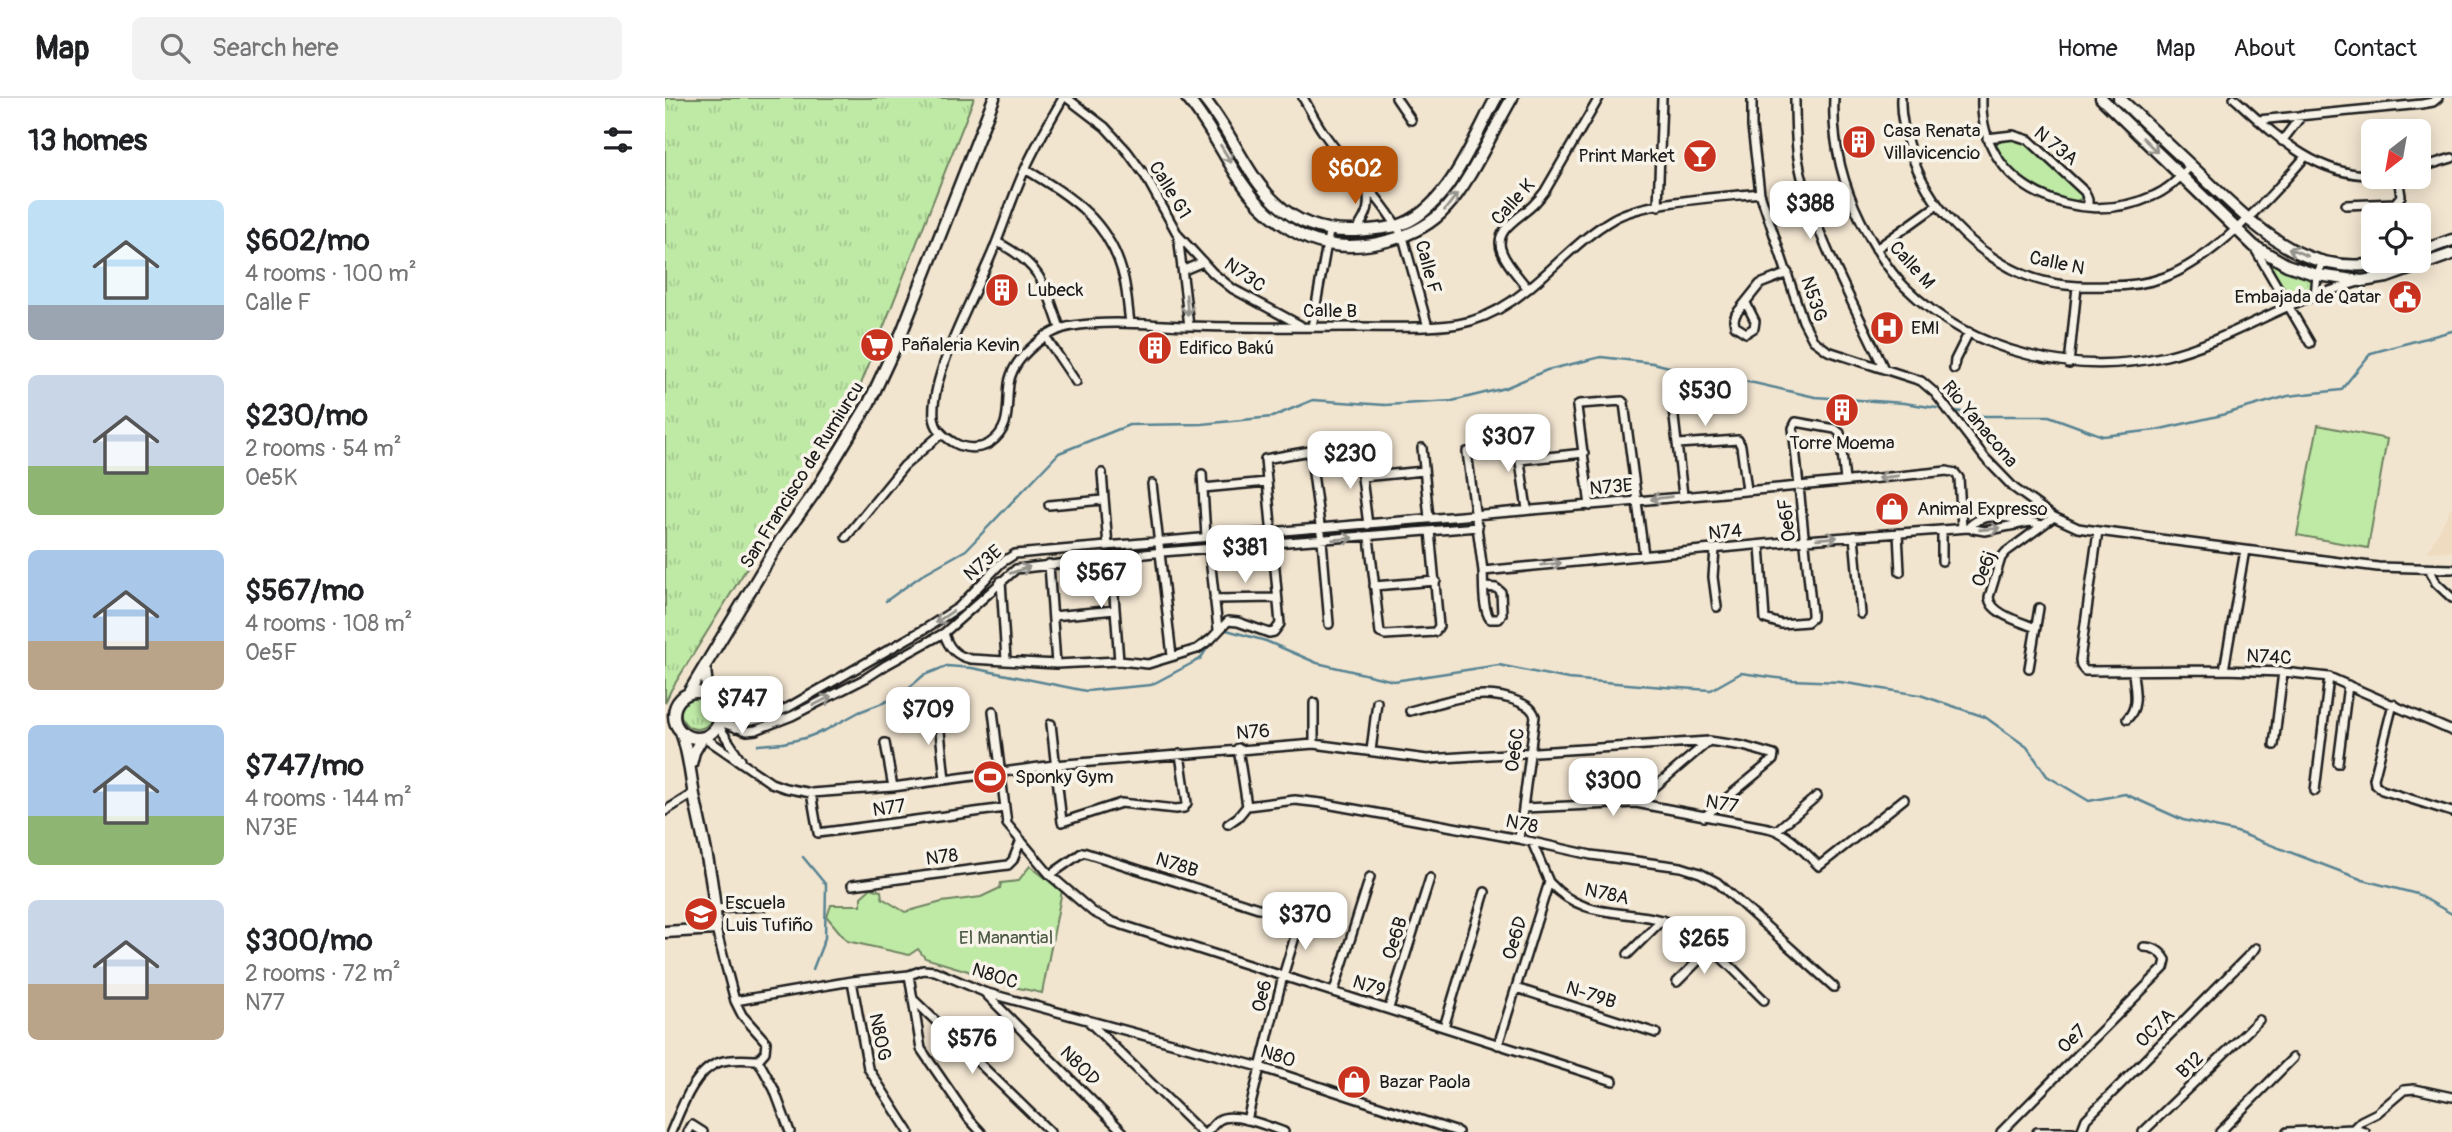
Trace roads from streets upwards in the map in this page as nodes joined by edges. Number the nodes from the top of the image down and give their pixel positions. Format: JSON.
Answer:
{"nodes":[{"id":1,"x":994,"y":98,"type":"edge"},
{"id":2,"x":1065,"y":98,"type":"edge"},
{"id":3,"x":1187,"y":98,"type":"edge"},
{"id":4,"x":1203,"y":98,"type":"edge"},
{"id":5,"x":1303,"y":98,"type":"edge"},
{"id":6,"x":1396,"y":98,"type":"edge"},
{"id":7,"x":1496,"y":98,"type":"edge"},
{"id":8,"x":1511,"y":98,"type":"edge"},
{"id":9,"x":1599,"y":98,"type":"edge"},
{"id":10,"x":1663,"y":98,"type":"edge"},
{"id":11,"x":1752,"y":98,"type":"edge"},
{"id":12,"x":1795,"y":98,"type":"edge"},
{"id":13,"x":1834,"y":98,"type":"edge"},
{"id":14,"x":1901,"y":98,"type":"edge"},
{"id":15,"x":1982,"y":98,"type":"edge"},
{"id":16,"x":2119,"y":98,"type":"edge"},
{"id":17,"x":2234,"y":98,"type":"edge"},
{"id":18,"x":2438,"y":98,"type":"edge"},
{"id":19,"x":2106,"y":100,"type":"edge"},
{"id":20,"x":2302,"y":115,"type":"junction"},
{"id":21,"x":1411,"y":120,"type":"dead end"},
{"id":22,"x":2258,"y":120,"type":"junction"},
{"id":23,"x":1986,"y":138,"type":"junction"},
{"id":24,"x":2282,"y":141,"type":"junction"},
{"id":25,"x":2305,"y":157,"type":"junction"},
{"id":26,"x":2452,"y":158,"type":"edge"},
{"id":27,"x":2431,"y":164,"type":"edge"},
{"id":28,"x":2190,"y":166,"type":"junction"},
{"id":29,"x":1025,"y":169,"type":"junction"},
{"id":30,"x":2361,"y":173,"type":"edge"},
{"id":31,"x":2181,"y":176,"type":"junction"},
{"id":32,"x":1367,"y":184,"type":"junction"},
{"id":33,"x":2400,"y":189,"type":"edge"},
{"id":34,"x":1760,"y":193,"type":"junction"},
{"id":35,"x":2346,"y":205,"type":"dead end"},
{"id":36,"x":1658,"y":206,"type":"junction"},
{"id":37,"x":1936,"y":206,"type":"junction"},
{"id":38,"x":2088,"y":207,"type":"junction"},
{"id":39,"x":2246,"y":218,"type":"junction"},
{"id":40,"x":1398,"y":226,"type":"junction"},
{"id":41,"x":2236,"y":228,"type":"junction"},
{"id":42,"x":1356,"y":231,"type":"junction"},
{"id":43,"x":1329,"y":232,"type":"junction"},
{"id":44,"x":1178,"y":235,"type":"junction"},
{"id":45,"x":1403,"y":237,"type":"junction"},
{"id":46,"x":2452,"y":240,"type":"edge"},
{"id":47,"x":997,"y":242,"type":"junction"},
{"id":48,"x":1327,"y":244,"type":"junction"},
{"id":49,"x":2253,"y":246,"type":"junction"},
{"id":50,"x":2431,"y":248,"type":"edge"},
{"id":51,"x":1876,"y":249,"type":"junction"},
{"id":52,"x":2452,"y":254,"type":"edge"},
{"id":53,"x":1203,"y":262,"type":"junction"},
{"id":54,"x":2323,"y":262,"type":"junction"},
{"id":55,"x":2361,"y":264,"type":"edge"},
{"id":56,"x":1184,"y":270,"type":"junction"},
{"id":57,"x":1788,"y":273,"type":"junction"},
{"id":58,"x":2317,"y":275,"type":"junction"},
{"id":59,"x":2362,"y":281,"type":"junction"},
{"id":60,"x":2077,"y":287,"type":"junction"},
{"id":61,"x":1528,"y":289,"type":"junction"},
{"id":62,"x":2315,"y":296,"type":"junction"},
{"id":63,"x":1746,"y":303,"type":"dead end"},
{"id":64,"x":2290,"y":306,"type":"junction"},
{"id":65,"x":1130,"y":323,"type":"junction"},
{"id":66,"x":1189,"y":326,"type":"junction"},
{"id":67,"x":1308,"y":327,"type":"junction"},
{"id":68,"x":1428,"y":327,"type":"junction"},
{"id":69,"x":1060,"y":328,"type":"junction"},
{"id":70,"x":1969,"y":332,"type":"junction"},
{"id":71,"x":1045,"y":336,"type":"junction"},
{"id":72,"x":2310,"y":344,"type":"dead end"},
{"id":73,"x":2069,"y":364,"type":"junction"},
{"id":74,"x":1884,"y":369,"type":"junction"},
{"id":75,"x":1954,"y":369,"type":"dead end"},
{"id":76,"x":1076,"y":382,"type":"dead end"},
{"id":77,"x":1672,"y":409,"type":"dead end"},
{"id":78,"x":941,"y":434,"type":"junction"},
{"id":79,"x":1516,"y":435,"type":"dead end"},
{"id":80,"x":1678,"y":444,"type":"junction"},
{"id":81,"x":1422,"y":448,"type":"dead end"},
{"id":82,"x":1467,"y":452,"type":"dead end"},
{"id":83,"x":1584,"y":453,"type":"junction"},
{"id":84,"x":1359,"y":454,"type":"dead end"},
{"id":85,"x":1520,"y":460,"type":"junction"},
{"id":86,"x":1424,"y":471,"type":"junction"},
{"id":87,"x":1102,"y":473,"type":"dead end"},
{"id":88,"x":1202,"y":474,"type":"dead end"},
{"id":89,"x":1362,"y":477,"type":"junction"},
{"id":90,"x":1845,"y":481,"type":"junction"},
{"id":91,"x":1267,"y":482,"type":"junction"},
{"id":92,"x":1152,"y":484,"type":"dead end"},
{"id":93,"x":1799,"y":486,"type":"junction"},
{"id":94,"x":1203,"y":488,"type":"junction"},
{"id":95,"x":1747,"y":490,"type":"junction"},
{"id":96,"x":1683,"y":495,"type":"junction"},
{"id":97,"x":1103,"y":500,"type":"junction"},
{"id":98,"x":1638,"y":501,"type":"junction"},
{"id":99,"x":1049,"y":505,"type":"dead end"},
{"id":100,"x":1590,"y":506,"type":"junction"},
{"id":101,"x":1527,"y":509,"type":"junction"},
{"id":102,"x":1476,"y":513,"type":"junction"},
{"id":103,"x":2054,"y":517,"type":"junction"},
{"id":104,"x":1429,"y":518,"type":"junction"},
{"id":105,"x":2030,"y":522,"type":"junction"},
{"id":106,"x":1368,"y":525,"type":"junction"},
{"id":107,"x":2042,"y":525,"type":"junction"},
{"id":108,"x":1478,"y":527,"type":"junction"},
{"id":109,"x":1321,"y":528,"type":"junction"},
{"id":110,"x":1965,"y":528,"type":"junction"},
{"id":111,"x":1271,"y":530,"type":"junction"},
{"id":112,"x":1942,"y":530,"type":"junction"},
{"id":113,"x":1430,"y":531,"type":"junction"},
{"id":114,"x":2098,"y":531,"type":"junction"},
{"id":115,"x":1898,"y":533,"type":"junction"},
{"id":116,"x":1206,"y":536,"type":"junction"},
{"id":117,"x":1854,"y":536,"type":"junction"},
{"id":118,"x":846,"y":537,"type":"dead end"},
{"id":119,"x":1369,"y":537,"type":"junction"},
{"id":120,"x":1322,"y":540,"type":"junction"},
{"id":121,"x":1806,"y":540,"type":"junction"},
{"id":122,"x":1159,"y":541,"type":"junction"},
{"id":123,"x":1274,"y":544,"type":"junction"},
{"id":124,"x":1760,"y":545,"type":"junction"},
{"id":125,"x":1108,"y":546,"type":"junction"},
{"id":126,"x":1209,"y":549,"type":"junction"},
{"id":127,"x":1715,"y":549,"type":"junction"},
{"id":128,"x":2245,"y":550,"type":"junction"},
{"id":129,"x":1162,"y":552,"type":"junction"},
{"id":130,"x":1644,"y":555,"type":"junction"},
{"id":131,"x":1111,"y":557,"type":"junction"},
{"id":132,"x":1942,"y":561,"type":"dead end"},
{"id":133,"x":1049,"y":564,"type":"junction"},
{"id":134,"x":2452,"y":569,"type":"edge"},
{"id":135,"x":2430,"y":570,"type":"junction"},
{"id":136,"x":1483,"y":571,"type":"junction"},
{"id":137,"x":992,"y":572,"type":"junction"},
{"id":138,"x":1899,"y":572,"type":"dead end"},
{"id":139,"x":1001,"y":581,"type":"junction"},
{"id":140,"x":1436,"y":581,"type":"junction"},
{"id":141,"x":1374,"y":586,"type":"junction"},
{"id":142,"x":1485,"y":587,"type":"junction"},
{"id":143,"x":1277,"y":598,"type":"junction"},
{"id":144,"x":2452,"y":598,"type":"edge"},
{"id":145,"x":1214,"y":599,"type":"junction"},
{"id":146,"x":1717,"y":607,"type":"dead end"},
{"id":147,"x":2039,"y":608,"type":"dead end"},
{"id":148,"x":1115,"y":610,"type":"junction"},
{"id":149,"x":1861,"y":614,"type":"dead end"},
{"id":150,"x":1053,"y":616,"type":"junction"},
{"id":151,"x":1329,"y":624,"type":"dead end"},
{"id":152,"x":2036,"y":628,"type":"junction"},
{"id":153,"x":1219,"y":629,"type":"junction"},
{"id":154,"x":944,"y":633,"type":"junction"},
{"id":155,"x":1172,"y":656,"type":"junction"},
{"id":156,"x":873,"y":659,"type":"junction"},
{"id":157,"x":1006,"y":660,"type":"junction"},
{"id":158,"x":1119,"y":661,"type":"junction"},
{"id":159,"x":1056,"y":664,"type":"junction"},
{"id":160,"x":859,"y":666,"type":"junction"},
{"id":161,"x":2029,"y":668,"type":"dead end"},
{"id":162,"x":705,"y":669,"type":"junction"},
{"id":163,"x":2224,"y":670,"type":"junction"},
{"id":164,"x":880,"y":671,"type":"junction"},
{"id":165,"x":2133,"y":672,"type":"junction"},
{"id":166,"x":2283,"y":673,"type":"junction"},
{"id":167,"x":2329,"y":677,"type":"junction"},
{"id":168,"x":866,"y":678,"type":"junction"},
{"id":169,"x":2348,"y":685,"type":"junction"},
{"id":170,"x":688,"y":694,"type":"junction"},
{"id":171,"x":708,"y":695,"type":"junction"},
{"id":172,"x":1377,"y":702,"type":"dead end"},
{"id":173,"x":1314,"y":703,"type":"dead end"},
{"id":174,"x":2393,"y":704,"type":"junction"},
{"id":175,"x":789,"y":707,"type":"junction"},
{"id":176,"x":993,"y":711,"type":"dead end"},
{"id":177,"x":1410,"y":711,"type":"dead end"},
{"id":178,"x":938,"y":712,"type":"dead end"},
{"id":179,"x":792,"y":716,"type":"junction"},
{"id":180,"x":2127,"y":719,"type":"dead end"},
{"id":181,"x":718,"y":723,"type":"junction"},
{"id":182,"x":1051,"y":724,"type":"dead end"},
{"id":183,"x":736,"y":728,"type":"junction"},
{"id":184,"x":2452,"y":731,"type":"edge"},
{"id":185,"x":681,"y":732,"type":"junction"},
{"id":186,"x":703,"y":737,"type":"junction"},
{"id":187,"x":1709,"y":741,"type":"junction"},
{"id":188,"x":885,"y":743,"type":"dead end"},
{"id":189,"x":1314,"y":744,"type":"junction"},
{"id":190,"x":2274,"y":746,"type":"dead end"},
{"id":191,"x":1238,"y":748,"type":"junction"},
{"id":192,"x":1371,"y":751,"type":"junction"},
{"id":193,"x":1530,"y":752,"type":"junction"},
{"id":194,"x":1180,"y":754,"type":"junction"},
{"id":195,"x":2338,"y":763,"type":"dead end"},
{"id":196,"x":744,"y":764,"type":"junction"},
{"id":197,"x":691,"y":765,"type":"junction"},
{"id":198,"x":1054,"y":765,"type":"junction"},
{"id":199,"x":1001,"y":773,"type":"junction"},
{"id":200,"x":945,"y":780,"type":"junction"},
{"id":201,"x":893,"y":787,"type":"junction"},
{"id":202,"x":2315,"y":791,"type":"dead end"},
{"id":203,"x":694,"y":793,"type":"junction"},
{"id":204,"x":811,"y":793,"type":"junction"},
{"id":205,"x":1817,"y":796,"type":"dead end"},
{"id":206,"x":1904,"y":799,"type":"dead end"},
{"id":207,"x":1636,"y":803,"type":"junction"},
{"id":208,"x":1247,"y":806,"type":"junction"},
{"id":209,"x":1005,"y":808,"type":"junction"},
{"id":210,"x":1524,"y":808,"type":"junction"},
{"id":211,"x":665,"y":811,"type":"edge"},
{"id":212,"x":2452,"y":812,"type":"edge"},
{"id":213,"x":1704,"y":817,"type":"junction"},
{"id":214,"x":1228,"y":824,"type":"dead end"},
{"id":215,"x":1777,"y":830,"type":"junction"},
{"id":216,"x":1520,"y":839,"type":"junction"},
{"id":217,"x":1021,"y":840,"type":"junction"},
{"id":218,"x":1532,"y":842,"type":"junction"},
{"id":219,"x":1050,"y":875,"type":"junction"},
{"id":220,"x":1370,"y":877,"type":"dead end"},
{"id":221,"x":1430,"y":878,"type":"dead end"},
{"id":222,"x":1549,"y":882,"type":"junction"},
{"id":223,"x":852,"y":885,"type":"dead end"},
{"id":224,"x":1485,"y":892,"type":"dead end"},
{"id":225,"x":1305,"y":904,"type":"dead end"},
{"id":226,"x":764,"y":906,"type":"dead end"},
{"id":227,"x":715,"y":909,"type":"junction"},
{"id":228,"x":1662,"y":920,"type":"junction"},
{"id":229,"x":1299,"y":921,"type":"junction"},
{"id":230,"x":716,"y":929,"type":"junction"},
{"id":231,"x":665,"y":932,"type":"edge"},
{"id":232,"x":2144,"y":947,"type":"dead end"},
{"id":233,"x":2256,"y":948,"type":"dead end"},
{"id":234,"x":1710,"y":949,"type":"junction"},
{"id":235,"x":1627,"y":954,"type":"dead end"},
{"id":236,"x":909,"y":975,"type":"junction"},
{"id":237,"x":1283,"y":976,"type":"junction"},
{"id":238,"x":852,"y":981,"type":"junction"},
{"id":239,"x":1677,"y":982,"type":"dead end"},
{"id":240,"x":1834,"y":987,"type":"dead end"},
{"id":241,"x":1516,"y":988,"type":"junction"},
{"id":242,"x":1334,"y":991,"type":"junction"},
{"id":243,"x":984,"y":992,"type":"junction"},
{"id":244,"x":915,"y":1000,"type":"junction"},
{"id":245,"x":1764,"y":1000,"type":"dead end"},
{"id":246,"x":735,"y":1001,"type":"junction"},
{"id":247,"x":1389,"y":1008,"type":"junction"},
{"id":248,"x":1086,"y":1018,"type":"junction"},
{"id":249,"x":2259,"y":1020,"type":"dead end"},
{"id":250,"x":1444,"y":1027,"type":"junction"},
{"id":251,"x":1657,"y":1033,"type":"dead end"},
{"id":252,"x":1498,"y":1045,"type":"junction"},
{"id":253,"x":2293,"y":1058,"type":"dead end"},
{"id":254,"x":758,"y":1060,"type":"junction"},
{"id":255,"x":1260,"y":1066,"type":"junction"},
{"id":256,"x":1613,"y":1081,"type":"dead end"},
{"id":257,"x":2452,"y":1097,"type":"edge"},
{"id":258,"x":1247,"y":1120,"type":"junction"},
{"id":259,"x":2353,"y":1129,"type":"junction"},
{"id":260,"x":2294,"y":1131,"type":"edge"},
{"id":261,"x":671,"y":1132,"type":"edge"},
{"id":262,"x":688,"y":1132,"type":"edge"},
{"id":263,"x":703,"y":1132,"type":"edge"},
{"id":264,"x":790,"y":1132,"type":"edge"},
{"id":265,"x":909,"y":1132,"type":"edge"},
{"id":266,"x":981,"y":1132,"type":"edge"},
{"id":267,"x":1050,"y":1132,"type":"edge"},
{"id":268,"x":1123,"y":1132,"type":"edge"},
{"id":269,"x":1201,"y":1132,"type":"edge"},
{"id":270,"x":1207,"y":1132,"type":"edge"},
{"id":271,"x":1284,"y":1132,"type":"edge"},
{"id":272,"x":1458,"y":1132,"type":"edge"},
{"id":273,"x":2001,"y":1132,"type":"edge"},
{"id":274,"x":2037,"y":1132,"type":"edge"},
{"id":275,"x":2073,"y":1132,"type":"edge"},
{"id":276,"x":2081,"y":1132,"type":"edge"},
{"id":277,"x":2143,"y":1132,"type":"edge"},
{"id":278,"x":2220,"y":1132,"type":"edge"},
{"id":279,"x":2287,"y":1132,"type":"edge"},
{"id":280,"x":2365,"y":1132,"type":"edge"}],
"edges":[{"from":1,"to":162,"type":"street","name":"San Francisco de Rumiurcu"},
{"from":2,"to":29,"type":"street"},
{"from":2,"to":44,"type":"street","name":"Calle G1"},
{"from":3,"to":48,"type":"street","one_way":true},
{"from":4,"to":43,"type":"street"},
{"from":5,"to":32,"type":"street","name":"Calle F"},
{"from":6,"to":21,"type":"street"},
{"from":7,"to":40,"type":"street"},
{"from":45,"to":8,"type":"street","one_way":true},
{"from":9,"to":61,"type":"street","name":"Calle K"},
{"from":10,"to":36,"type":"street"},
{"from":11,"to":34,"type":"street","name":"N53G"},
{"from":12,"to":74,"type":"street"},
{"from":13,"to":51,"type":"street","name":"Calle M"},
{"from":14,"to":37,"type":"street","name":"Calle N"},
{"from":15,"to":23,"type":"street"},
{"from":16,"to":28,"type":"street"},
{"from":17,"to":22,"type":"street"},
{"from":18,"to":20,"type":"street"},
{"from":19,"to":31,"type":"street","one_way":true},
{"from":20,"to":22,"type":"street"},
{"from":20,"to":24,"type":"street"},
{"from":22,"to":24,"type":"street"},
{"from":23,"to":38,"type":"street"},
{"from":23,"to":38,"type":"street","name":"N 73A"},
{"from":24,"to":25,"type":"street"},
{"from":25,"to":30,"type":"street"},
{"from":25,"to":39,"type":"street","name":"Calle N"},
{"from":26,"to":27,"type":"street"},
{"from":28,"to":31,"type":"street"},
{"from":28,"to":39,"type":"street"},
{"from":29,"to":47,"type":"street"},
{"from":29,"to":65,"type":"street"},
{"from":31,"to":38,"type":"street"},
{"from":31,"to":41,"type":"street"},
{"from":32,"to":40,"type":"street","name":"Calle F"},
{"from":32,"to":42,"type":"street"},
{"from":33,"to":35,"type":"street"},
{"from":34,"to":36,"type":"street","name":"Calle B"},
{"from":34,"to":57,"type":"street","name":"N53G"},
{"from":36,"to":61,"type":"street","name":"Calle B"},
{"from":37,"to":51,"type":"street"},
{"from":37,"to":60,"type":"street","name":"Calle N"},
{"from":39,"to":41,"type":"street","name":"Calle N"},
{"from":54,"to":39,"type":"street","one_way":true},
{"from":40,"to":42,"type":"street"},
{"from":40,"to":45,"type":"street","name":"Calle F"},
{"from":41,"to":49,"type":"street"},
{"from":41,"to":60,"type":"street","name":"Calle N"},
{"from":42,"to":43,"type":"street"},
{"from":43,"to":48,"type":"street"},
{"from":44,"to":53,"type":"street","name":"N73C"},
{"from":44,"to":56,"type":"street","name":"Calle G1"},
{"from":45,"to":48,"type":"street"},
{"from":45,"to":68,"type":"street","name":"Calle F"},
{"from":46,"to":50,"type":"street"},
{"from":47,"to":69,"type":"street"},
{"from":47,"to":78,"type":"street"},
{"from":48,"to":67,"type":"street"},
{"from":49,"to":58,"type":"street"},
{"from":49,"to":64,"type":"street"},
{"from":51,"to":70,"type":"street","name":"Calle M"},
{"from":52,"to":59,"type":"street"},
{"from":53,"to":56,"type":"street"},
{"from":53,"to":67,"type":"street","name":"N73C"},
{"from":54,"to":55,"type":"street"},
{"from":54,"to":58,"type":"street"},
{"from":56,"to":66,"type":"street","name":"Calle G1","one_way":true},
{"from":57,"to":63,"type":"street"},
{"from":57,"to":74,"type":"street","name":"N53G"},
{"from":58,"to":59,"type":"street"},
{"from":58,"to":62,"type":"street"},
{"from":59,"to":62,"type":"street","name":"Calle M"},
{"from":60,"to":73,"type":"street"},
{"from":61,"to":68,"type":"street","name":"Calle B"},
{"from":62,"to":64,"type":"street","name":"Calle M"},
{"from":64,"to":72,"type":"street"},
{"from":64,"to":73,"type":"street","name":"Calle M"},
{"from":65,"to":66,"type":"street","name":"Calle B"},
{"from":65,"to":69,"type":"street","name":"Calle B"},
{"from":66,"to":67,"type":"street","name":"Calle B"},
{"from":67,"to":68,"type":"street","name":"Calle B"},
{"from":69,"to":71,"type":"street","name":"Calle B"},
{"from":70,"to":73,"type":"street","name":"Calle M"},
{"from":70,"to":75,"type":"street"},
{"from":71,"to":76,"type":"street"},
{"from":71,"to":78,"type":"street","name":"Calle B"},
{"from":74,"to":103,"type":"street","name":"Rio Yanacona"},
{"from":77,"to":80,"type":"street"},
{"from":78,"to":118,"type":"street"},
{"from":79,"to":85,"type":"street"},
{"from":80,"to":95,"type":"street"},
{"from":80,"to":96,"type":"street"},
{"from":81,"to":86,"type":"street"},
{"from":82,"to":102,"type":"street"},
{"from":83,"to":85,"type":"street"},
{"from":83,"to":98,"type":"street"},
{"from":83,"to":100,"type":"street"},
{"from":84,"to":89,"type":"street"},
{"from":85,"to":101,"type":"street"},
{"from":86,"to":89,"type":"street"},
{"from":86,"to":104,"type":"street"},
{"from":87,"to":97,"type":"street"},
{"from":88,"to":94,"type":"street"},
{"from":89,"to":106,"type":"street"},
{"from":90,"to":93,"type":"street","name":"N73E"},
{"from":90,"to":93,"type":"street","name":"Oe6F"},
{"from":110,"to":90,"type":"street","name":"N73E","one_way":true},
{"from":91,"to":94,"type":"street"},
{"from":91,"to":109,"type":"street"},
{"from":91,"to":111,"type":"street"},
{"from":92,"to":122,"type":"street"},
{"from":93,"to":95,"type":"street","name":"N73E"},
{"from":93,"to":121,"type":"street","name":"Oe6F"},
{"from":94,"to":116,"type":"street"},
{"from":95,"to":96,"type":"street","name":"N73E"},
{"from":96,"to":98,"type":"street","name":"N73E","one_way":true},
{"from":97,"to":99,"type":"street"},
{"from":97,"to":125,"type":"street"},
{"from":98,"to":100,"type":"street","name":"N73E"},
{"from":98,"to":130,"type":"street"},
{"from":100,"to":101,"type":"street","name":"N73E"},
{"from":101,"to":102,"type":"street","name":"N73E"},
{"from":102,"to":104,"type":"street","name":"N73E"},
{"from":102,"to":108,"type":"street"},
{"from":103,"to":107,"type":"street","name":"Oe6j"},
{"from":103,"to":114,"type":"street","name":"Rio Yanacona"},
{"from":104,"to":106,"type":"street","name":"N73E"},
{"from":105,"to":107,"type":"street"},
{"from":110,"to":105,"type":"street","one_way":true},
{"from":105,"to":110,"type":"street"},
{"from":106,"to":109,"type":"street","name":"N73E"},
{"from":107,"to":152,"type":"street","name":"Oe6j"},
{"from":108,"to":113,"type":"street","name":"N73E"},
{"from":108,"to":136,"type":"street"},
{"from":109,"to":111,"type":"street","name":"N73E"},
{"from":109,"to":120,"type":"street"},
{"from":110,"to":112,"type":"street","name":"N74"},
{"from":111,"to":116,"type":"street","name":"N73E"},
{"from":111,"to":123,"type":"street"},
{"from":112,"to":115,"type":"street","name":"N74"},
{"from":112,"to":132,"type":"street"},
{"from":113,"to":119,"type":"street","name":"N73E"},
{"from":113,"to":140,"type":"street"},
{"from":114,"to":128,"type":"street","name":"Rio Yanacona"},
{"from":114,"to":165,"type":"street","name":"N74C"},
{"from":115,"to":117,"type":"street","name":"N74"},
{"from":115,"to":138,"type":"street"},
{"from":116,"to":122,"type":"street","name":"N73E"},
{"from":121,"to":117,"type":"street","name":"N74","one_way":true},
{"from":117,"to":149,"type":"street"},
{"from":120,"to":119,"type":"street","name":"N73E","one_way":true},
{"from":119,"to":141,"type":"street"},
{"from":120,"to":123,"type":"street","name":"N73E"},
{"from":120,"to":151,"type":"street"},
{"from":121,"to":124,"type":"street","name":"N74"},
{"from":121,"to":124,"type":"street","name":"Oe6F"},
{"from":122,"to":125,"type":"street","name":"N73E"},
{"from":122,"to":129,"type":"street"},
{"from":123,"to":126,"type":"street","name":"N73E"},
{"from":123,"to":143,"type":"street"},
{"from":124,"to":127,"type":"street","name":"N74"},
{"from":125,"to":137,"type":"street","name":"N73E"},
{"from":126,"to":129,"type":"street","name":"N73E"},
{"from":126,"to":145,"type":"street"},
{"from":127,"to":130,"type":"street","name":"N74"},
{"from":127,"to":146,"type":"street"},
{"from":128,"to":135,"type":"street","name":"Rio Yanacona"},
{"from":128,"to":163,"type":"street"},
{"from":129,"to":131,"type":"street","name":"N73E"},
{"from":129,"to":155,"type":"street"},
{"from":136,"to":130,"type":"street","name":"N74","one_way":true},
{"from":131,"to":133,"type":"street","name":"N73E"},
{"from":131,"to":148,"type":"street"},
{"from":139,"to":133,"type":"street","name":"N73E","one_way":true},
{"from":133,"to":150,"type":"street"},
{"from":134,"to":135,"type":"street","name":"Rio Yanacona"},
{"from":135,"to":144,"type":"street"},
{"from":136,"to":142,"type":"street"},
{"from":137,"to":139,"type":"street"},
{"from":137,"to":156,"type":"street","name":"N73E","one_way":true},
{"from":139,"to":154,"type":"street","name":"N73E"},
{"from":139,"to":157,"type":"street"},
{"from":140,"to":141,"type":"street"},
{"from":140,"to":141,"type":"street"},
{"from":142,"to":142,"type":"street"},
{"from":143,"to":145,"type":"street"},
{"from":143,"to":153,"type":"street"},
{"from":145,"to":153,"type":"street"},
{"from":147,"to":152,"type":"street"},
{"from":148,"to":150,"type":"street"},
{"from":148,"to":158,"type":"street"},
{"from":150,"to":159,"type":"street"},
{"from":152,"to":161,"type":"street"},
{"from":153,"to":155,"type":"street"},
{"from":154,"to":157,"type":"street"},
{"from":154,"to":164,"type":"street","name":"N73E"},
{"from":155,"to":158,"type":"street"},
{"from":156,"to":160,"type":"street","name":"N73E"},
{"from":156,"to":164,"type":"street"},
{"from":157,"to":159,"type":"street"},
{"from":158,"to":159,"type":"street"},
{"from":160,"to":168,"type":"street"},
{"from":160,"to":175,"type":"street","name":"N73E"},
{"from":162,"to":170,"type":"street","name":"San Francisco de Rumiurcu"},
{"from":162,"to":171,"type":"street"},
{"from":163,"to":165,"type":"street","name":"N74C"},
{"from":163,"to":166,"type":"street","name":"N74C"},
{"from":164,"to":168,"type":"street","name":"N73E"},
{"from":165,"to":180,"type":"street"},
{"from":166,"to":167,"type":"street","name":"N74C"},
{"from":166,"to":190,"type":"street"},
{"from":167,"to":169,"type":"street","name":"N74C"},
{"from":167,"to":202,"type":"street"},
{"from":179,"to":168,"type":"street","name":"N73E","one_way":true},
{"from":169,"to":174,"type":"street","name":"N74C"},
{"from":169,"to":195,"type":"street"},
{"from":170,"to":171,"type":"street"},
{"from":170,"to":185,"type":"street"},
{"from":171,"to":181,"type":"street"},
{"from":172,"to":192,"type":"street"},
{"from":173,"to":189,"type":"street"},
{"from":174,"to":184,"type":"street","name":"N74C"},
{"from":174,"to":212,"type":"street"},
{"from":175,"to":179,"type":"street"},
{"from":175,"to":183,"type":"street","name":"N73E"},
{"from":176,"to":199,"type":"street","name":"N79"},
{"from":177,"to":193,"type":"street","name":"Oe6C"},
{"from":178,"to":200,"type":"street"},
{"from":179,"to":183,"type":"street","name":"N73E"},
{"from":181,"to":183,"type":"street","name":"N73E"},
{"from":181,"to":186,"type":"street"},
{"from":181,"to":196,"type":"street","name":"N76"},
{"from":182,"to":198,"type":"street"},
{"from":185,"to":186,"type":"street"},
{"from":185,"to":197,"type":"street"},
{"from":186,"to":196,"type":"street","name":"N76"},
{"from":186,"to":197,"type":"street"},
{"from":187,"to":193,"type":"street","name":"N76"},
{"from":187,"to":207,"type":"street"},
{"from":187,"to":213,"type":"street","name":"N76"},
{"from":188,"to":201,"type":"street"},
{"from":189,"to":191,"type":"street","name":"N76"},
{"from":189,"to":192,"type":"street","name":"N76"},
{"from":191,"to":194,"type":"street","name":"N76"},
{"from":191,"to":208,"type":"street"},
{"from":192,"to":193,"type":"street","name":"N76"},
{"from":193,"to":210,"type":"street","name":"Oe6C"},
{"from":194,"to":198,"type":"street","name":"N76"},
{"from":194,"to":198,"type":"street"},
{"from":196,"to":204,"type":"street","name":"N76"},
{"from":197,"to":203,"type":"street"},
{"from":198,"to":199,"type":"street","name":"N76"},
{"from":199,"to":200,"type":"street","name":"N76"},
{"from":199,"to":209,"type":"street","name":"N79"},
{"from":200,"to":201,"type":"street","name":"N76"},
{"from":201,"to":204,"type":"street","name":"N76"},
{"from":203,"to":211,"type":"street"},
{"from":203,"to":227,"type":"street"},
{"from":204,"to":209,"type":"street","name":"N77"},
{"from":205,"to":215,"type":"street"},
{"from":206,"to":215,"type":"street","name":"N77"},
{"from":207,"to":210,"type":"street","name":"N77"},
{"from":207,"to":213,"type":"street","name":"N77"},
{"from":208,"to":214,"type":"street"},
{"from":208,"to":216,"type":"street","name":"N78"},
{"from":209,"to":217,"type":"street","name":"N79"},
{"from":210,"to":216,"type":"street","name":"Oe6C"},
{"from":213,"to":215,"type":"street","name":"N77"},
{"from":216,"to":218,"type":"street","name":"N78"},
{"from":217,"to":219,"type":"street","name":"N79"},
{"from":217,"to":223,"type":"street","name":"N78"},
{"from":218,"to":222,"type":"street"},
{"from":218,"to":240,"type":"street","name":"N78"},
{"from":219,"to":229,"type":"street","name":"N78B"},
{"from":219,"to":237,"type":"street","name":"N79"},
{"from":220,"to":242,"type":"street"},
{"from":221,"to":247,"type":"street","name":"Oe6B"},
{"from":222,"to":228,"type":"street","name":"N78A"},
{"from":222,"to":241,"type":"street","name":"Oe6D"},
{"from":224,"to":250,"type":"street"},
{"from":225,"to":229,"type":"street","name":"Oe6"},
{"from":226,"to":227,"type":"street"},
{"from":227,"to":230,"type":"street"},
{"from":228,"to":234,"type":"street","name":"N78A"},
{"from":228,"to":235,"type":"street"},
{"from":229,"to":237,"type":"street","name":"Oe6"},
{"from":230,"to":231,"type":"street"},
{"from":230,"to":246,"type":"street"},
{"from":232,"to":273,"type":"street","name":"Oe7"},
{"from":233,"to":276,"type":"street","name":"OC7A"},
{"from":234,"to":239,"type":"street"},
{"from":234,"to":245,"type":"street","name":"N78A"},
{"from":236,"to":238,"type":"street","name":"N80C"},
{"from":236,"to":243,"type":"street","name":"N80C"},
{"from":236,"to":244,"type":"street"},
{"from":237,"to":242,"type":"street","name":"N79"},
{"from":237,"to":255,"type":"street","name":"Oe6"},
{"from":238,"to":246,"type":"street","name":"N80C"},
{"from":238,"to":265,"type":"street","name":"N80G"},
{"from":241,"to":251,"type":"street","name":"N-79B"},
{"from":241,"to":252,"type":"street","name":"Oe6D"},
{"from":242,"to":247,"type":"street","name":"N79"},
{"from":243,"to":248,"type":"street","name":"N80C"},
{"from":243,"to":268,"type":"street","name":"N80D"},
{"from":244,"to":266,"type":"street"},
{"from":244,"to":267,"type":"street"},
{"from":246,"to":254,"type":"street"},
{"from":247,"to":250,"type":"street","name":"N79"},
{"from":248,"to":255,"type":"street","name":"N80"},
{"from":248,"to":269,"type":"street"},
{"from":249,"to":277,"type":"street","name":"B12"},
{"from":250,"to":252,"type":"street","name":"N79"},
{"from":252,"to":256,"type":"street","name":"N79"},
{"from":253,"to":278,"type":"street"},
{"from":254,"to":261,"type":"street"},
{"from":254,"to":264,"type":"street"},
{"from":255,"to":258,"type":"street","name":"Oe6"},
{"from":255,"to":272,"type":"street","name":"N80"},
{"from":257,"to":259,"type":"street"},
{"from":258,"to":270,"type":"street"},
{"from":258,"to":271,"type":"street"},
{"from":259,"to":260,"type":"street"},
{"from":259,"to":280,"type":"street"},
{"from":260,"to":279,"type":"street"},
{"from":262,"to":263,"type":"street"},
{"from":274,"to":275,"type":"street"}]}
